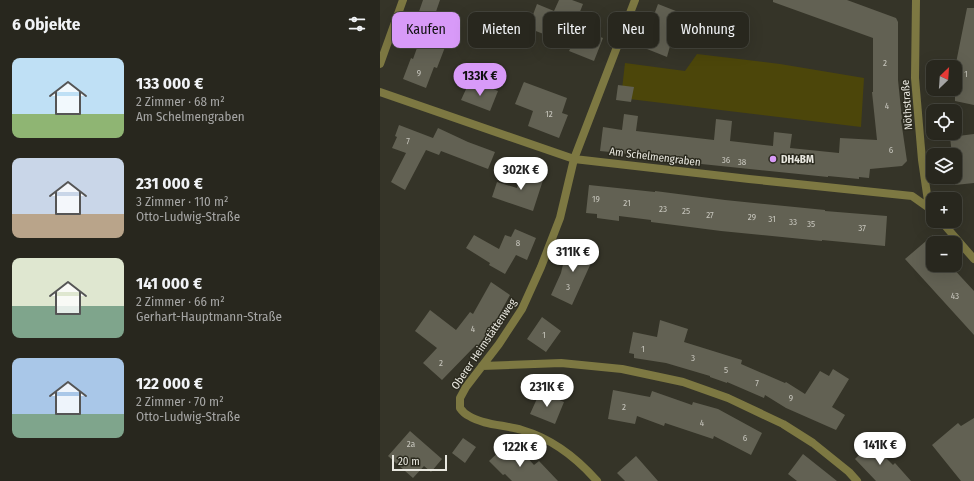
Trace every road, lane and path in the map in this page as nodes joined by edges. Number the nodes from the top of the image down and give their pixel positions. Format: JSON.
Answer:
{"nodes":[{"id":1,"x":403,"y":0,"type":"edge"},
{"id":2,"x":635,"y":0,"type":"edge"},
{"id":3,"x":916,"y":0,"type":"edge"},
{"id":4,"x":380,"y":64,"type":"edge"},
{"id":5,"x":380,"y":92,"type":"edge"},
{"id":6,"x":574,"y":159,"type":"junction"},
{"id":7,"x":928,"y":192,"type":"edge"},
{"id":8,"x":926,"y":206,"type":"edge"},
{"id":9,"x":947,"y":228,"type":"edge"},
{"id":10,"x":974,"y":259,"type":"edge"},
{"id":11,"x":482,"y":366,"type":"junction"},
{"id":12,"x":597,"y":481,"type":"edge"},
{"id":13,"x":857,"y":481,"type":"edge"}],
"edges":[{"from":1,"to":4,"type":"street"},
{"from":2,"to":6,"type":"street","name":"Oberer Heimstättenweg"},
{"from":3,"to":7,"type":"street","name":"Nöthstraße"},
{"from":5,"to":6,"type":"street","name":"Am Schelmengraben"},
{"from":6,"to":8,"type":"street","name":"Am Schelmengraben"},
{"from":6,"to":11,"type":"street","name":"Oberer Heimstättenweg"},
{"from":9,"to":10,"type":"street"},
{"from":11,"to":12,"type":"street","name":"Oberer Heimstättenweg"},
{"from":11,"to":13,"type":"street"}]}
